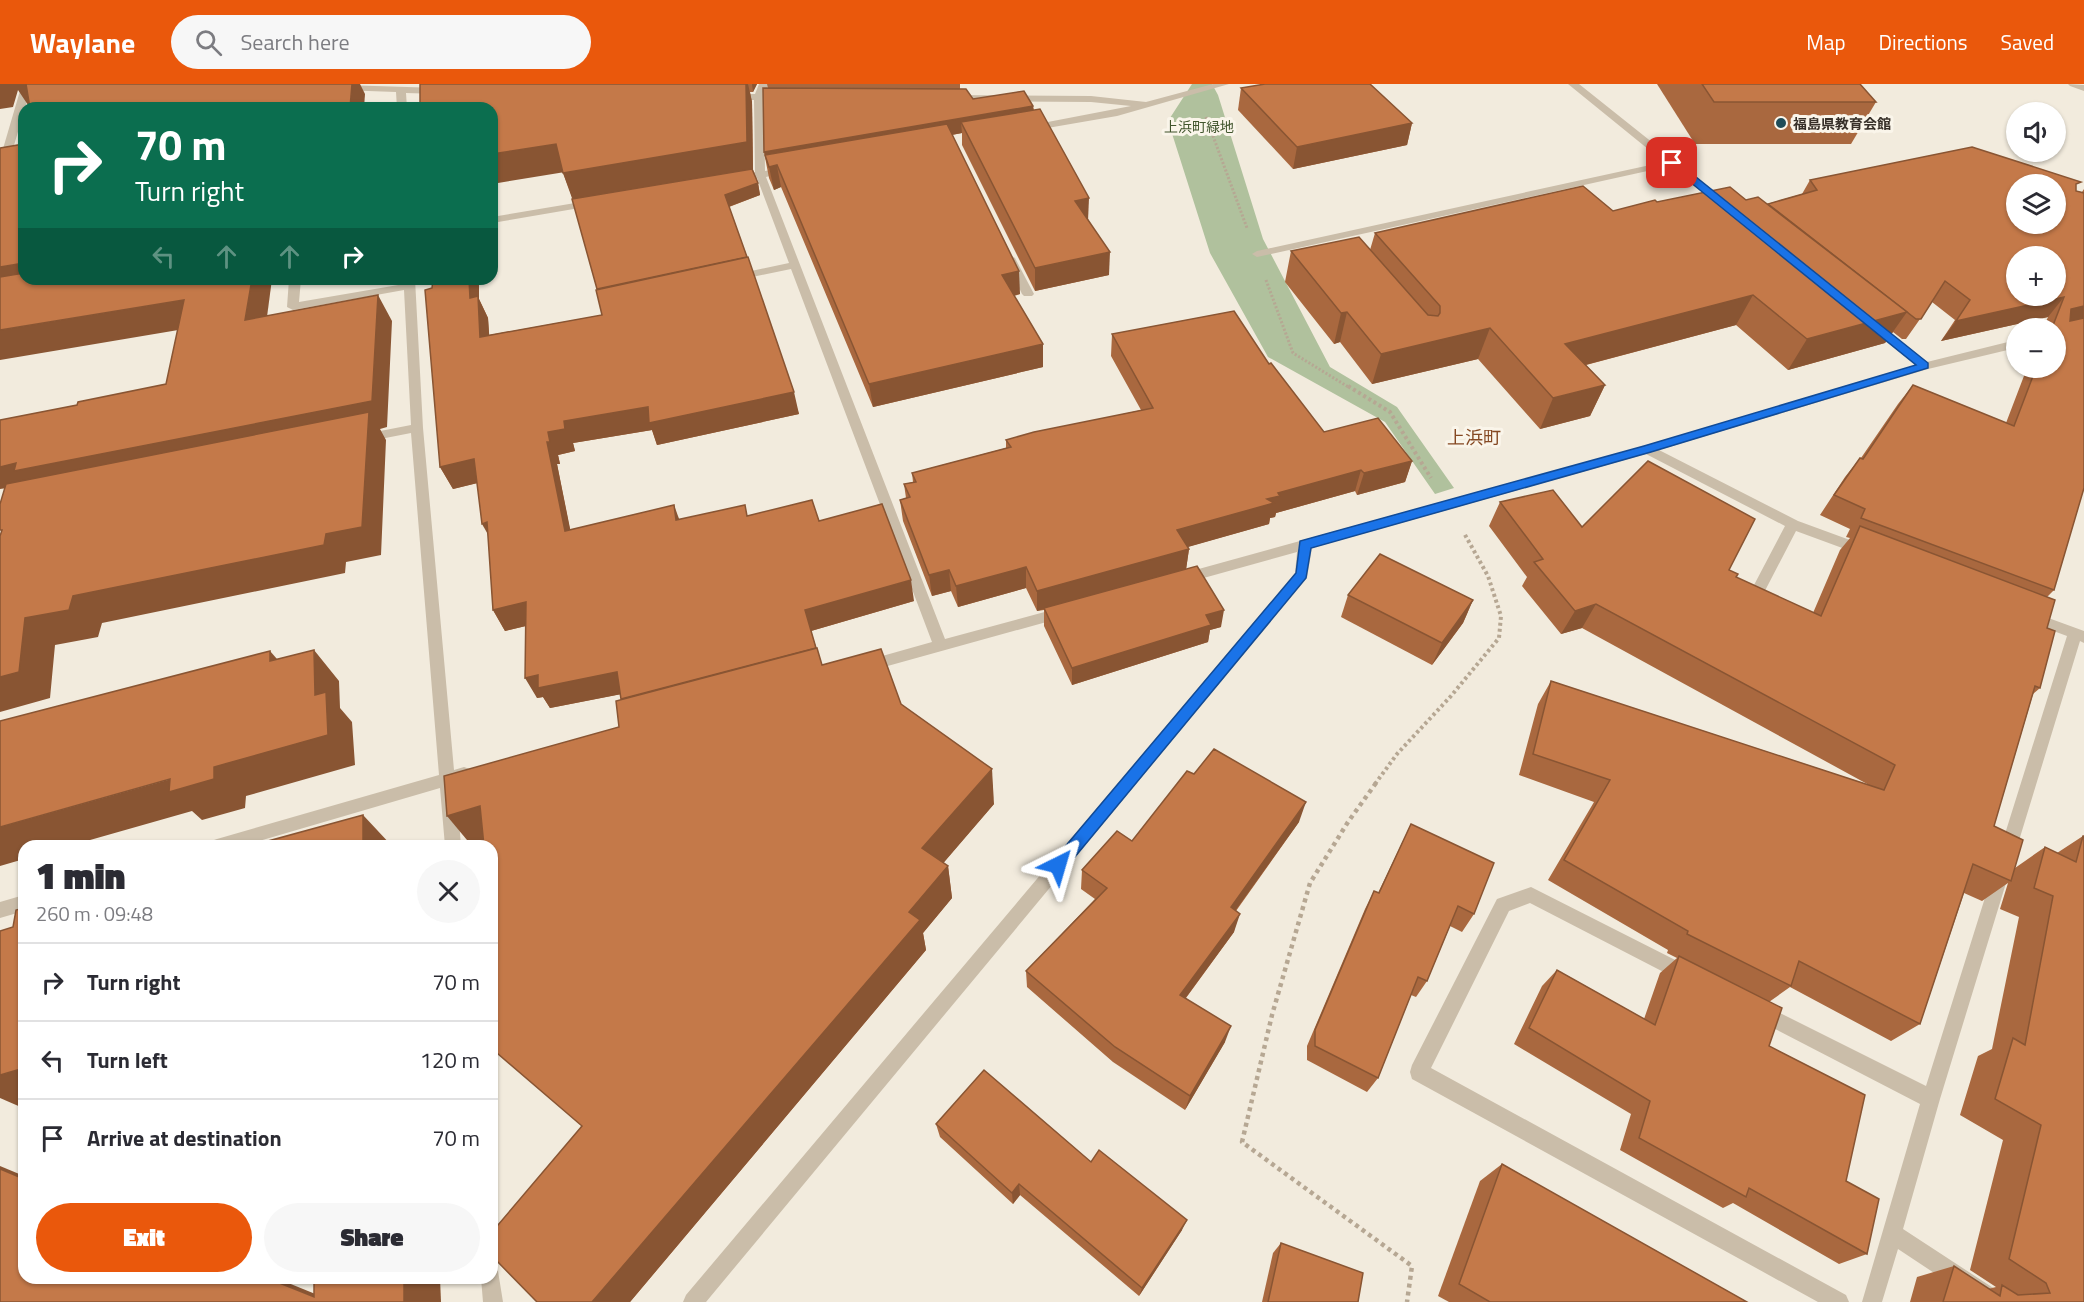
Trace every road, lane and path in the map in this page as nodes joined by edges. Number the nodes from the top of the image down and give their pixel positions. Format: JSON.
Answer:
{"nodes":[{"id":1,"x":27,"y":84,"type":"edge"},
{"id":2,"x":764,"y":84,"type":"edge"},
{"id":3,"x":1224,"y":84,"type":"edge"},
{"id":4,"x":1573,"y":84,"type":"edge"},
{"id":5,"x":2073,"y":84,"type":"edge"},
{"id":6,"x":330,"y":88,"type":"edge"},
{"id":7,"x":2084,"y":88,"type":"edge"},
{"id":8,"x":401,"y":90,"type":"junction"},
{"id":9,"x":449,"y":91,"type":"edge"},
{"id":10,"x":1197,"y":92,"type":"junction"},
{"id":11,"x":717,"y":96,"type":"edge"},
{"id":12,"x":759,"y":97,"type":"junction"},
{"id":13,"x":795,"y":97,"type":"edge"},
{"id":14,"x":937,"y":98,"type":"edge"},
{"id":15,"x":22,"y":102,"type":"edge"},
{"id":16,"x":402,"y":102,"type":"edge"},
{"id":17,"x":1146,"y":105,"type":"junction"},
{"id":18,"x":18,"y":115,"type":"edge"},
{"id":19,"x":1024,"y":129,"type":"edge"},
{"id":20,"x":1672,"y":163,"type":"junction"},
{"id":21,"x":794,"y":169,"type":"edge"},
{"id":22,"x":760,"y":174,"type":"junction"},
{"id":23,"x":0,"y":176,"type":"edge"},
{"id":24,"x":725,"y":180,"type":"edge"},
{"id":25,"x":609,"y":200,"type":"edge"},
{"id":26,"x":1728,"y":208,"type":"edge"},
{"id":27,"x":498,"y":219,"type":"edge"},
{"id":28,"x":1003,"y":243,"type":"edge"},
{"id":29,"x":1257,"y":254,"type":"junction"},
{"id":30,"x":795,"y":265,"type":"junction"},
{"id":31,"x":727,"y":279,"type":"edge"},
{"id":32,"x":295,"y":285,"type":"edge"},
{"id":33,"x":399,"y":285,"type":"edge"},
{"id":34,"x":409,"y":285,"type":"edge"},
{"id":35,"x":1028,"y":294,"type":"dead end"},
{"id":36,"x":1859,"y":313,"type":"edge"},
{"id":37,"x":2006,"y":346,"type":"edge"},
{"id":38,"x":1925,"y":366,"type":"junction"},
{"id":39,"x":417,"y":428,"type":"junction"},
{"id":40,"x":348,"y":442,"type":"edge"},
{"id":41,"x":1647,"y":449,"type":"junction"},
{"id":42,"x":1447,"y":505,"type":"junction"},
{"id":43,"x":1793,"y":524,"type":"junction"},
{"id":44,"x":1305,"y":545,"type":"junction"},
{"id":45,"x":1880,"y":558,"type":"edge"},
{"id":46,"x":1168,"y":583,"type":"edge"},
{"id":47,"x":1750,"y":606,"type":"edge"},
{"id":48,"x":1077,"y":608,"type":"edge"},
{"id":49,"x":2021,"y":613,"type":"edge"},
{"id":50,"x":2080,"y":635,"type":"edge"},
{"id":51,"x":940,"y":646,"type":"junction"},
{"id":52,"x":849,"y":670,"type":"edge"},
{"id":53,"x":482,"y":769,"type":"edge"},
{"id":54,"x":448,"y":778,"type":"junction"},
{"id":55,"x":237,"y":840,"type":"edge"},
{"id":56,"x":453,"y":840,"type":"edge"},
{"id":57,"x":18,"y":905,"type":"edge"},
{"id":58,"x":0,"y":910,"type":"edge"},
{"id":59,"x":1699,"y":981,"type":"edge"},
{"id":60,"x":1741,"y":1003,"type":"edge"},
{"id":61,"x":1931,"y":1100,"type":"junction"},
{"id":62,"x":1891,"y":1233,"type":"junction"},
{"id":63,"x":491,"y":1284,"type":"edge"},
{"id":64,"x":493,"y":1302,"type":"edge"},
{"id":65,"x":693,"y":1302,"type":"edge"},
{"id":66,"x":1407,"y":1302,"type":"edge"},
{"id":67,"x":1839,"y":1302,"type":"edge"},
{"id":68,"x":1872,"y":1302,"type":"edge"},
{"id":69,"x":1996,"y":1302,"type":"edge"}],
"edges":[{"from":1,"to":15,"type":"street"},
{"from":2,"to":12,"type":"street"},
{"from":3,"to":10,"type":"street"},
{"from":4,"to":20,"type":"street"},
{"from":5,"to":7,"type":"street"},
{"from":6,"to":8,"type":"street"},
{"from":8,"to":9,"type":"street"},
{"from":8,"to":16,"type":"street"},
{"from":10,"to":17,"type":"street"},
{"from":10,"to":29,"type":"path"},
{"from":11,"to":12,"type":"street"},
{"from":12,"to":13,"type":"street"},
{"from":12,"to":22,"type":"street"},
{"from":14,"to":17,"type":"street"},
{"from":17,"to":19,"type":"street"},
{"from":18,"to":23,"type":"street"},
{"from":20,"to":26,"type":"street"},
{"from":20,"to":29,"type":"street"},
{"from":21,"to":22,"type":"street"},
{"from":22,"to":24,"type":"street"},
{"from":22,"to":30,"type":"street"},
{"from":25,"to":27,"type":"street"},
{"from":28,"to":35,"type":"street"},
{"from":29,"to":42,"type":"path"},
{"from":30,"to":31,"type":"street"},
{"from":30,"to":51,"type":"street"},
{"from":32,"to":33,"type":"street"},
{"from":34,"to":39,"type":"street"},
{"from":36,"to":38,"type":"street"},
{"from":37,"to":38,"type":"street"},
{"from":38,"to":41,"type":"street"},
{"from":39,"to":40,"type":"street"},
{"from":39,"to":54,"type":"street"},
{"from":41,"to":42,"type":"street"},
{"from":41,"to":43,"type":"street"},
{"from":42,"to":44,"type":"street"},
{"from":42,"to":66,"type":"path"},
{"from":43,"to":45,"type":"street"},
{"from":43,"to":47,"type":"street"},
{"from":44,"to":46,"type":"street"},
{"from":44,"to":65,"type":"street"},
{"from":48,"to":51,"type":"street"},
{"from":49,"to":50,"type":"street"},
{"from":50,"to":61,"type":"street"},
{"from":51,"to":52,"type":"street"},
{"from":53,"to":54,"type":"street"},
{"from":54,"to":55,"type":"street"},
{"from":54,"to":56,"type":"street"},
{"from":57,"to":58,"type":"street"},
{"from":59,"to":67,"type":"street"},
{"from":60,"to":61,"type":"street"},
{"from":61,"to":62,"type":"street"},
{"from":62,"to":68,"type":"street"},
{"from":62,"to":69,"type":"street"},
{"from":63,"to":64,"type":"street"}]}
